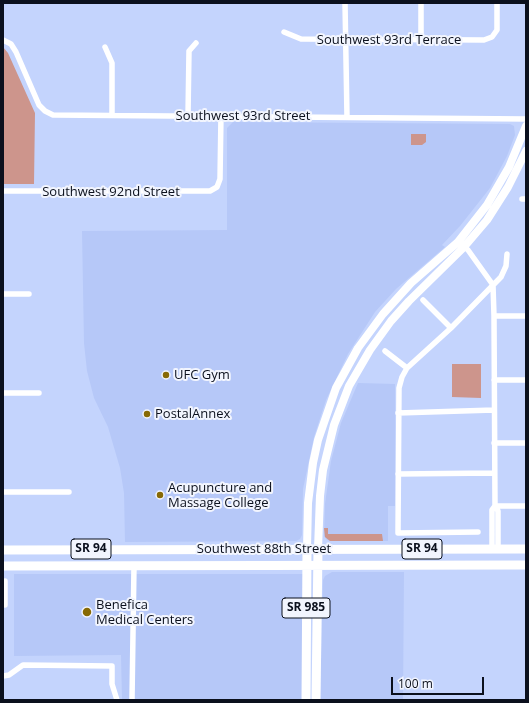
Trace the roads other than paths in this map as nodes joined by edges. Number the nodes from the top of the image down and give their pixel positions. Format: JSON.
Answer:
{"nodes":[{"id":1,"x":345,"y":3,"type":"edge"},
{"id":2,"x":421,"y":3,"type":"edge"},
{"id":3,"x":497,"y":3,"type":"edge"},
{"id":4,"x":284,"y":32,"type":"dead end"},
{"id":5,"x":3,"y":40,"type":"edge"},
{"id":6,"x":345,"y":40,"type":"junction"},
{"id":7,"x":422,"y":40,"type":"junction"},
{"id":8,"x":196,"y":43,"type":"dead end"},
{"id":9,"x":105,"y":47,"type":"dead end"},
{"id":10,"x":112,"y":115,"type":"junction"},
{"id":11,"x":188,"y":115,"type":"junction"},
{"id":12,"x":221,"y":115,"type":"junction"},
{"id":13,"x":347,"y":117,"type":"junction"},
{"id":14,"x":526,"y":119,"type":"edge"},
{"id":15,"x":526,"y":126,"type":"edge"},
{"id":16,"x":526,"y":151,"type":"edge"},
{"id":17,"x":3,"y":191,"type":"edge"},
{"id":18,"x":461,"y":244,"type":"junction"},
{"id":19,"x":507,"y":254,"type":"dead end"},
{"id":20,"x":493,"y":285,"type":"junction"},
{"id":21,"x":3,"y":294,"type":"edge"},
{"id":22,"x":29,"y":294,"type":"dead end"},
{"id":23,"x":423,"y":300,"type":"dead end"},
{"id":24,"x":494,"y":316,"type":"junction"},
{"id":25,"x":526,"y":316,"type":"edge"},
{"id":26,"x":451,"y":328,"type":"junction"},
{"id":27,"x":366,"y":336,"type":"junction"},
{"id":28,"x":370,"y":350,"type":"junction"},
{"id":29,"x":385,"y":351,"type":"dead end"},
{"id":30,"x":407,"y":368,"type":"junction"},
{"id":31,"x":494,"y":380,"type":"junction"},
{"id":32,"x":526,"y":380,"type":"edge"},
{"id":33,"x":339,"y":382,"type":"junction"},
{"id":34,"x":3,"y":393,"type":"edge"},
{"id":35,"x":39,"y":393,"type":"dead end"},
{"id":36,"x":344,"y":399,"type":"junction"},
{"id":37,"x":329,"y":406,"type":"junction"},
{"id":38,"x":494,"y":410,"type":"junction"},
{"id":39,"x":398,"y":413,"type":"junction"},
{"id":40,"x":334,"y":425,"type":"junction"},
{"id":41,"x":494,"y":443,"type":"junction"},
{"id":42,"x":526,"y":443,"type":"edge"},
{"id":43,"x":494,"y":473,"type":"junction"},
{"id":44,"x":398,"y":474,"type":"junction"},
{"id":45,"x":3,"y":492,"type":"edge"},
{"id":46,"x":70,"y":492,"type":"dead end"},
{"id":47,"x":495,"y":506,"type":"junction"},
{"id":48,"x":526,"y":506,"type":"edge"},
{"id":49,"x":492,"y":522,"type":"junction"},
{"id":50,"x":498,"y":523,"type":"junction"},
{"id":51,"x":478,"y":532,"type":"dead end"},
{"id":52,"x":134,"y":549,"type":"junction"},
{"id":53,"x":307,"y":549,"type":"junction"},
{"id":54,"x":318,"y":549,"type":"junction"},
{"id":55,"x":495,"y":549,"type":"junction"},
{"id":56,"x":526,"y":549,"type":"edge"},
{"id":57,"x":3,"y":550,"type":"edge"},
{"id":58,"x":3,"y":566,"type":"edge"},
{"id":59,"x":118,"y":566,"type":"junction"},
{"id":60,"x":134,"y":566,"type":"junction"},
{"id":61,"x":307,"y":566,"type":"junction"},
{"id":62,"x":319,"y":566,"type":"junction"},
{"id":63,"x":526,"y":566,"type":"edge"},
{"id":64,"x":5,"y":580,"type":"dead end"},
{"id":65,"x":4,"y":588,"type":"edge"},
{"id":66,"x":5,"y":605,"type":"dead end"},
{"id":67,"x":3,"y":676,"type":"edge"},
{"id":68,"x":117,"y":700,"type":"edge"},
{"id":69,"x":132,"y":700,"type":"edge"},
{"id":70,"x":306,"y":700,"type":"edge"},
{"id":71,"x":316,"y":700,"type":"edge"}],
"edges":[{"from":1,"to":6,"type":"street"},
{"from":2,"to":7,"type":"street"},
{"from":3,"to":7,"type":"street","name":"Southwest 93rd Terrace"},
{"from":4,"to":6,"type":"street","name":"Southwest 93rd Terrace"},
{"from":5,"to":10,"type":"street","name":"Southwest 93rd Street"},
{"from":6,"to":7,"type":"street","name":"Southwest 93rd Terrace"},
{"from":6,"to":13,"type":"street"},
{"from":8,"to":11,"type":"street"},
{"from":9,"to":10,"type":"street"},
{"from":10,"to":11,"type":"street","name":"Southwest 93rd Street"},
{"from":11,"to":12,"type":"street","name":"Southwest 93rd Street"},
{"from":12,"to":13,"type":"street","name":"Southwest 93rd Street"},
{"from":12,"to":17,"type":"street","name":"Southwest 92nd Street"},
{"from":13,"to":14,"type":"street","name":"Southwest 93rd Street"},
{"from":15,"to":18,"type":"main road","number":"SR 985"},
{"from":16,"to":18,"type":"main road","number":"SR 985"},
{"from":18,"to":20,"type":"street"},
{"from":18,"to":27,"type":"main road","number":"SR 985"},
{"from":18,"to":28,"type":"main road","number":"SR 985"},
{"from":19,"to":20,"type":"street"},
{"from":20,"to":24,"type":"street"},
{"from":20,"to":26,"type":"street"},
{"from":21,"to":22,"type":"street"},
{"from":23,"to":26,"type":"street"},
{"from":24,"to":25,"type":"street"},
{"from":24,"to":31,"type":"street"},
{"from":26,"to":30,"type":"street"},
{"from":27,"to":28,"type":"main road"},
{"from":27,"to":33,"type":"main road","number":"SR 985"},
{"from":28,"to":36,"type":"main road","number":"SR 985"},
{"from":29,"to":30,"type":"street"},
{"from":30,"to":39,"type":"street"},
{"from":31,"to":32,"type":"street"},
{"from":31,"to":38,"type":"street"},
{"from":33,"to":36,"type":"main road"},
{"from":33,"to":37,"type":"main road","number":"SR 985"},
{"from":34,"to":35,"type":"street"},
{"from":36,"to":37,"type":"main road"},
{"from":36,"to":40,"type":"main road","number":"SR 985"},
{"from":37,"to":40,"type":"main road"},
{"from":37,"to":53,"type":"main road","number":"SR 985"},
{"from":38,"to":39,"type":"street"},
{"from":38,"to":41,"type":"street"},
{"from":39,"to":44,"type":"street"},
{"from":40,"to":54,"type":"main road","number":"SR 985"},
{"from":41,"to":42,"type":"street"},
{"from":41,"to":43,"type":"street"},
{"from":43,"to":44,"type":"street"},
{"from":43,"to":47,"type":"street"},
{"from":44,"to":51,"type":"street"},
{"from":45,"to":46,"type":"street"},
{"from":47,"to":48,"type":"street"},
{"from":47,"to":49,"type":"street"},
{"from":47,"to":50,"type":"street"},
{"from":49,"to":50,"type":"street"},
{"from":49,"to":55,"type":"street"},
{"from":50,"to":55,"type":"street"},
{"from":52,"to":53,"type":"main road","name":"Southwest 88th Street","number":"SR 94"},
{"from":52,"to":57,"type":"main road","name":"Southwest 88th Street","number":"SR 94"},
{"from":52,"to":59,"type":"main road"},
{"from":53,"to":54,"type":"main road","name":"Southwest 88th Street","number":"SR 94"},
{"from":53,"to":61,"type":"main road","number":"SR 985"},
{"from":54,"to":55,"type":"main road","name":"Southwest 88th Street","number":"SR 94"},
{"from":54,"to":62,"type":"main road","number":"SR 985"},
{"from":55,"to":56,"type":"main road","name":"Southwest 88th Street","number":"SR 94"},
{"from":58,"to":59,"type":"main road","name":"Southwest 88th Street","number":"SR 94"},
{"from":59,"to":60,"type":"main road","name":"Southwest 88th Street","number":"SR 94"},
{"from":60,"to":61,"type":"main road","name":"Southwest 88th Street","number":"SR 94"},
{"from":60,"to":69,"type":"street"},
{"from":61,"to":62,"type":"main road","name":"Southwest 88th Street","number":"SR 94"},
{"from":61,"to":70,"type":"main road","number":"SR 985"},
{"from":62,"to":63,"type":"main road","name":"Southwest 88th Street","number":"SR 94"},
{"from":62,"to":71,"type":"main road","number":"SR 985"},
{"from":64,"to":65,"type":"street"},
{"from":65,"to":66,"type":"street"},
{"from":67,"to":68,"type":"street"}]}
